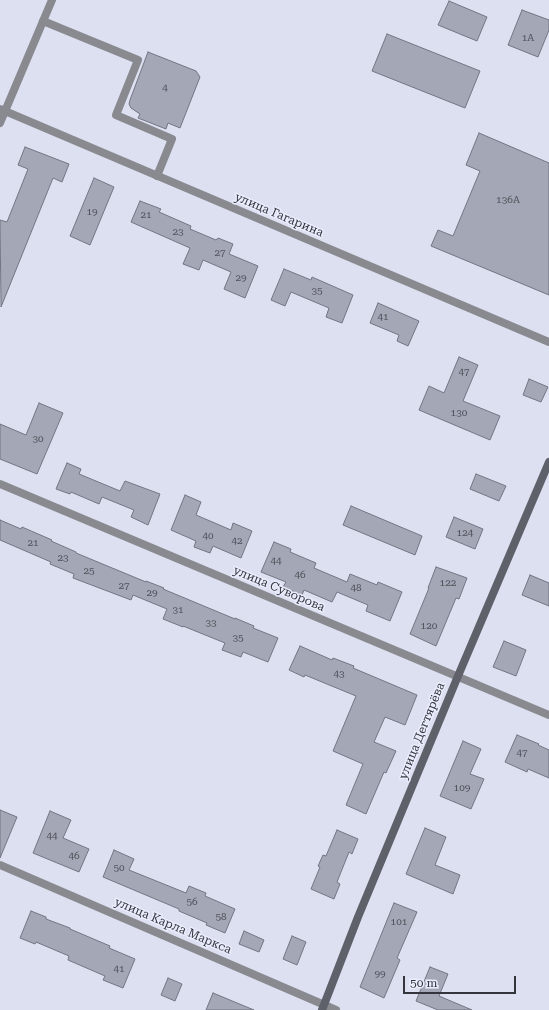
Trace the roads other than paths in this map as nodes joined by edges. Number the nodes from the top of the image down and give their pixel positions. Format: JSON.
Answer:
{"nodes":[{"id":1,"x":52,"y":0,"type":"edge"},
{"id":2,"x":44,"y":21,"type":"junction"},
{"id":3,"x":2,"y":110,"type":"edge"},
{"id":4,"x":0,"y":123,"type":"edge"},
{"id":5,"x":157,"y":176,"type":"junction"},
{"id":6,"x":549,"y":342,"type":"edge"},
{"id":7,"x":549,"y":462,"type":"edge"},
{"id":8,"x":0,"y":484,"type":"edge"},
{"id":9,"x":458,"y":676,"type":"junction"},
{"id":10,"x":549,"y":715,"type":"edge"},
{"id":11,"x":0,"y":864,"type":"edge"},
{"id":12,"x":323,"y":1007,"type":"edge"},
{"id":13,"x":336,"y":1010,"type":"edge"}],
"edges":[{"from":1,"to":2,"type":"street"},
{"from":2,"to":3,"type":"street"},
{"from":2,"to":5,"type":"street"},
{"from":3,"to":4,"type":"street"},
{"from":3,"to":5,"type":"street","name":"улица Гагарина"},
{"from":5,"to":6,"type":"street","name":"улица Гагарина"},
{"from":7,"to":9,"type":"main road","name":"улица Дегтярёва"},
{"from":8,"to":9,"type":"street","name":"улица Суворова"},
{"from":9,"to":10,"type":"street","name":"улица Суворова"},
{"from":9,"to":12,"type":"main road","name":"улица Дегтярёва"},
{"from":11,"to":12,"type":"street","name":"улица Карла Маркса"},
{"from":12,"to":13,"type":"street","name":"улица Карла Маркса"}]}
